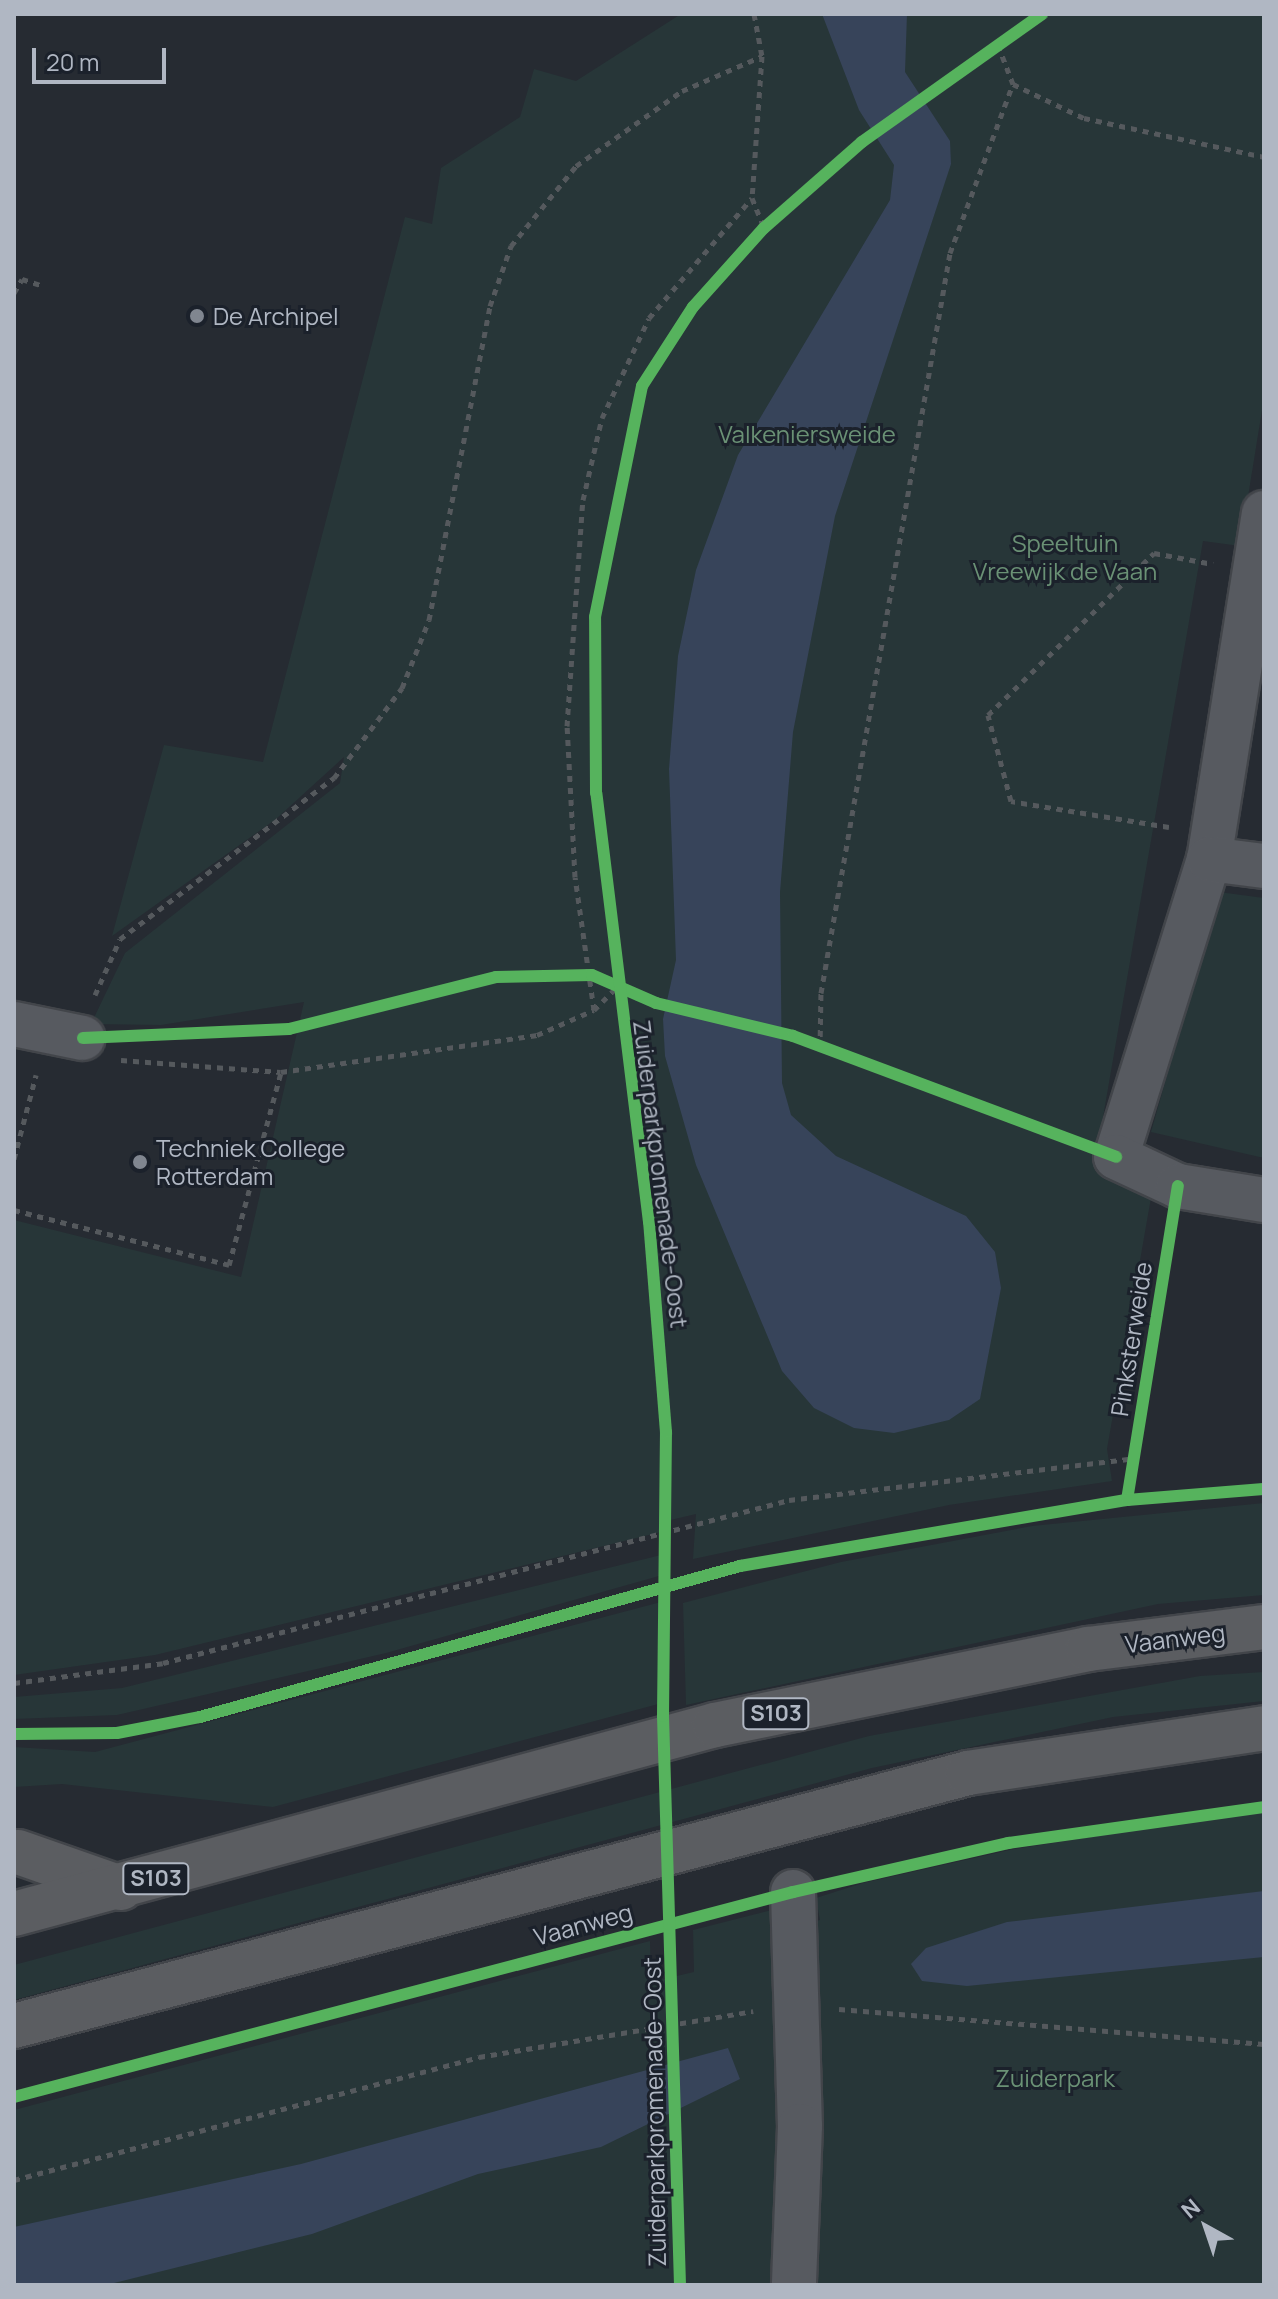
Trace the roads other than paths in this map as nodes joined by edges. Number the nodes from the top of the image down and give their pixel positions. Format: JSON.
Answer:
{"nodes":[{"id":1,"x":1264,"y":513,"type":"edge"},
{"id":2,"x":1211,"y":848,"type":"junction"},
{"id":3,"x":1264,"y":866,"type":"edge"},
{"id":4,"x":24,"y":1026,"type":"edge"},
{"id":5,"x":83,"y":1038,"type":"road end"},
{"id":6,"x":1264,"y":1200,"type":"edge"},
{"id":7,"x":1264,"y":1627,"type":"edge"},
{"id":8,"x":1264,"y":1728,"type":"edge"},
{"id":9,"x":16,"y":1853,"type":"edge"},
{"id":10,"x":121,"y":1888,"type":"junction"},
{"id":11,"x":793,"y":1892,"type":"dead end"},
{"id":12,"x":14,"y":1914,"type":"edge"},
{"id":13,"x":14,"y":2026,"type":"edge"},
{"id":14,"x":794,"y":2285,"type":"edge"}],
"edges":[{"from":1,"to":2,"type":"street"},
{"from":2,"to":3,"type":"street"},
{"from":2,"to":6,"type":"street"},
{"from":4,"to":5,"type":"street"},
{"from":7,"to":10,"type":"highway","name":"Vaanweg","number":"S103"},
{"from":8,"to":13,"type":"highway","name":"Vaanweg"},
{"from":9,"to":10,"type":"highway"},
{"from":10,"to":12,"type":"highway","name":"Vaanweg","number":"S103"},
{"from":11,"to":14,"type":"street"}]}
